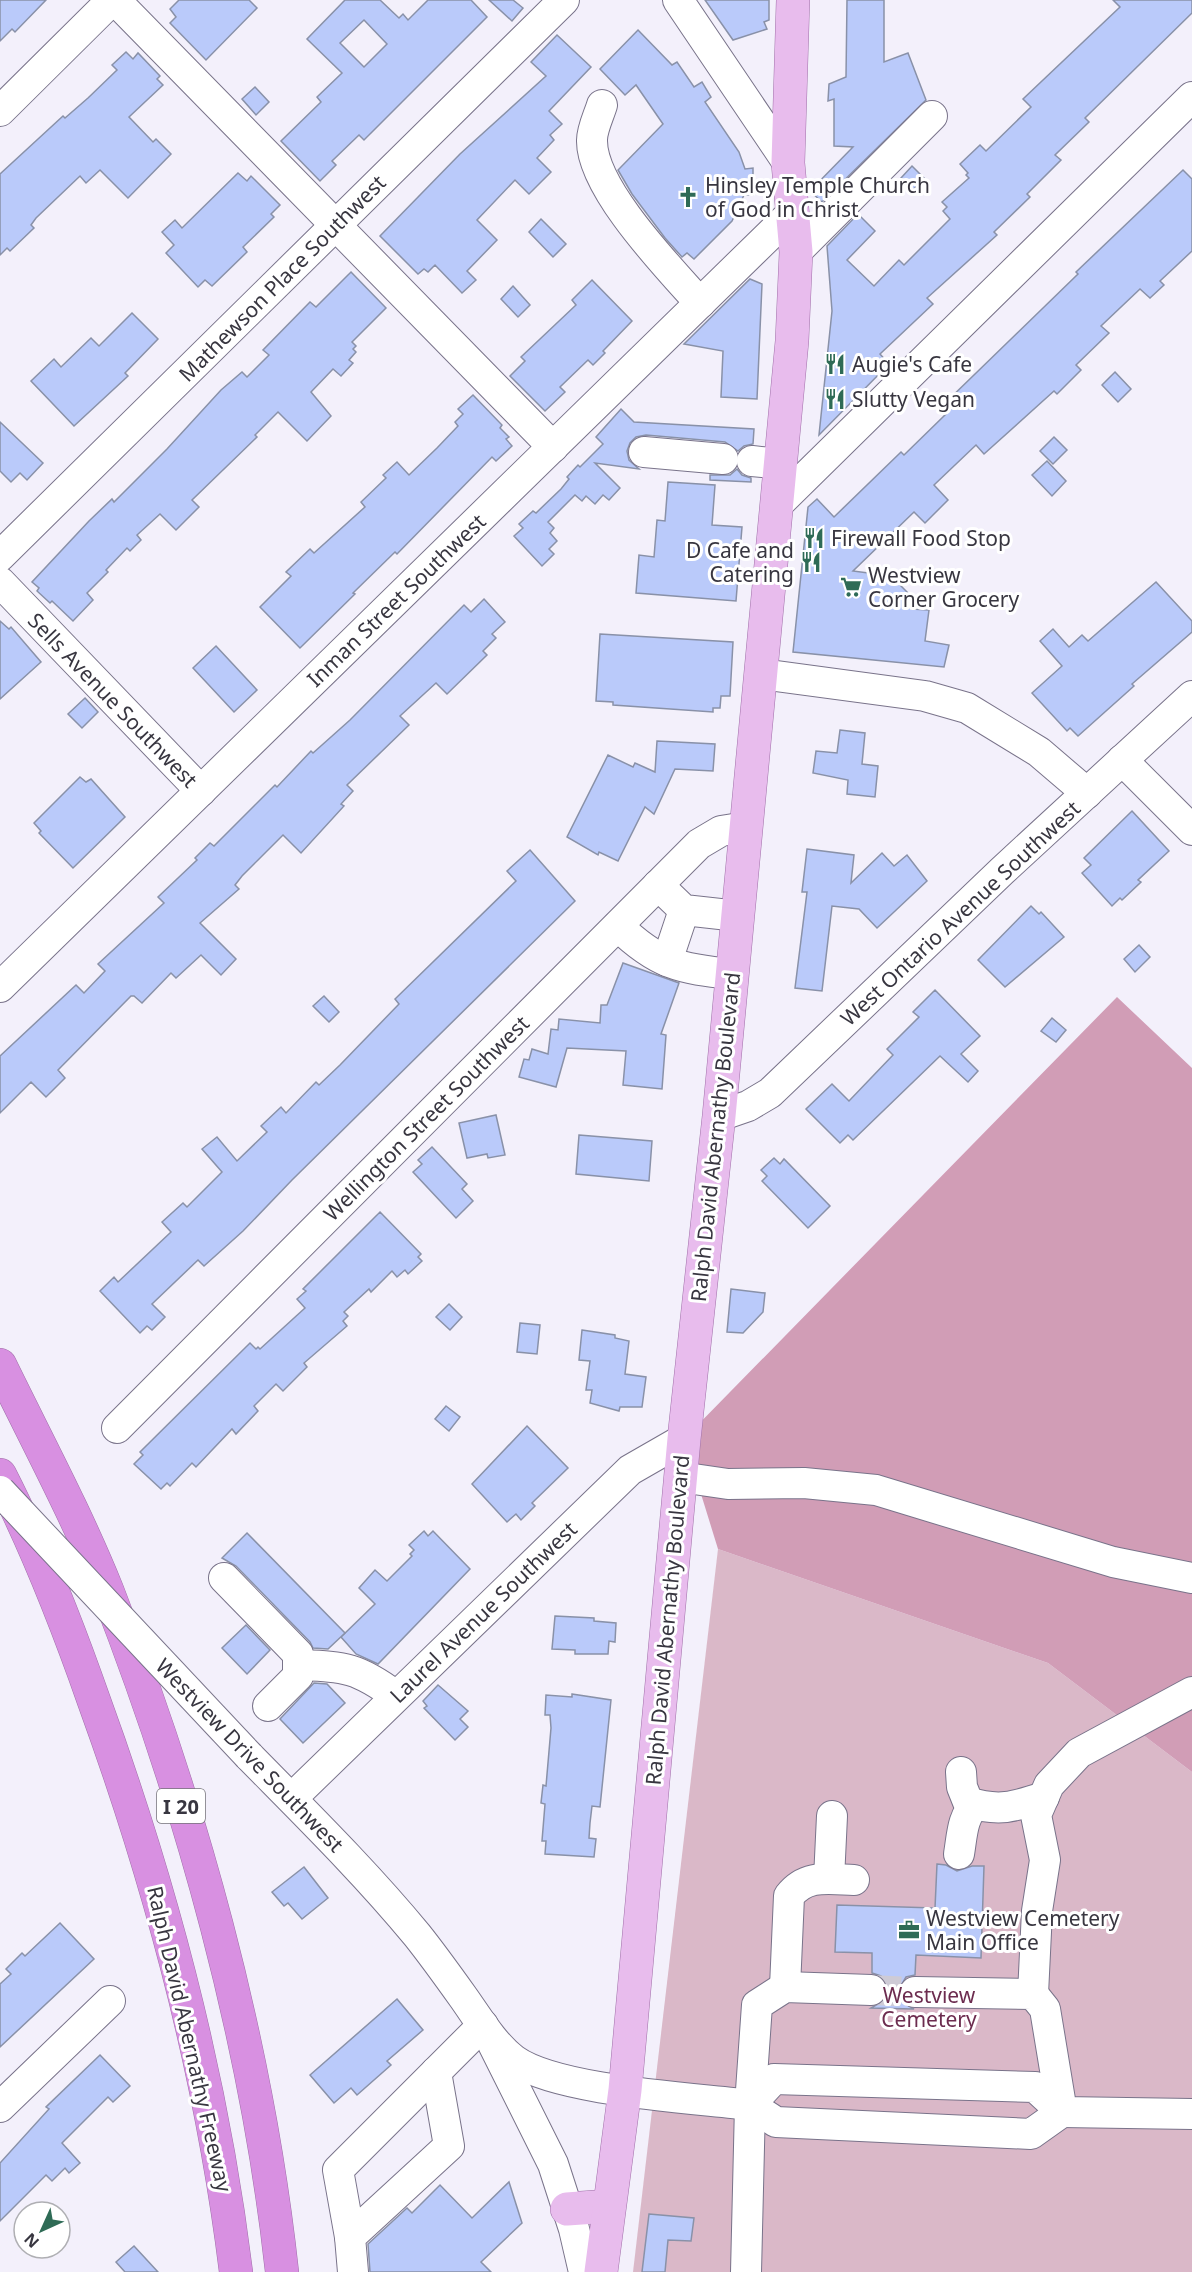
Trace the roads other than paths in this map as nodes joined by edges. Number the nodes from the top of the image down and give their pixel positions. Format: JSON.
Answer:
{"nodes":[{"id":1,"x":114,"y":0,"type":"edge"},
{"id":2,"x":564,"y":0,"type":"edge"},
{"id":3,"x":678,"y":0,"type":"edge"},
{"id":4,"x":793,"y":0,"type":"edge"},
{"id":5,"x":1192,"y":97,"type":"edge"},
{"id":6,"x":602,"y":105,"type":"dead end"},
{"id":7,"x":0,"y":111,"type":"edge"},
{"id":8,"x":932,"y":116,"type":"dead end"},
{"id":9,"x":788,"y":163,"type":"junction"},
{"id":10,"x":792,"y":213,"type":"junction"},
{"id":11,"x":336,"y":225,"type":"junction"},
{"id":12,"x":795,"y":252,"type":"junction"},
{"id":13,"x":700,"y":303,"type":"junction"},
{"id":14,"x":553,"y":447,"type":"junction"},
{"id":15,"x":644,"y":452,"type":"dead end"},
{"id":16,"x":752,"y":461,"type":"junction"},
{"id":17,"x":778,"y":504,"type":"junction"},
{"id":18,"x":0,"y":556,"type":"edge"},
{"id":19,"x":0,"y":582,"type":"edge"},
{"id":20,"x":762,"y":674,"type":"junction"},
{"id":21,"x":1192,"y":696,"type":"edge"},
{"id":22,"x":1122,"y":760,"type":"junction"},
{"id":23,"x":201,"y":791,"type":"junction"},
{"id":24,"x":1087,"y":793,"type":"junction"},
{"id":25,"x":746,"y":827,"type":"junction"},
{"id":26,"x":1192,"y":830,"type":"edge"},
{"id":27,"x":658,"y":885,"type":"junction"},
{"id":28,"x":684,"y":910,"type":"junction"},
{"id":29,"x":738,"y":916,"type":"junction"},
{"id":30,"x":618,"y":926,"type":"junction"},
{"id":31,"x":667,"y":961,"type":"junction"},
{"id":32,"x":732,"y":974,"type":"junction"},
{"id":33,"x":0,"y":987,"type":"edge"},
{"id":34,"x":719,"y":1116,"type":"junction"},
{"id":35,"x":0,"y":1365,"type":"edge"},
{"id":36,"x":117,"y":1428,"type":"dead end"},
{"id":37,"x":684,"y":1439,"type":"junction"},
{"id":38,"x":0,"y":1475,"type":"edge"},
{"id":39,"x":680,"y":1477,"type":"junction"},
{"id":40,"x":0,"y":1491,"type":"edge"},
{"id":41,"x":224,"y":1578,"type":"dead end"},
{"id":42,"x":1192,"y":1578,"type":"edge"},
{"id":43,"x":299,"y":1665,"type":"junction"},
{"id":44,"x":1192,"y":1692,"type":"edge"},
{"id":45,"x":396,"y":1696,"type":"junction"},
{"id":46,"x":268,"y":1706,"type":"dead end"},
{"id":47,"x":961,"y":1772,"type":"dead end"},
{"id":48,"x":1044,"y":1797,"type":"junction"},
{"id":49,"x":292,"y":1798,"type":"junction"},
{"id":50,"x":976,"y":1805,"type":"junction"},
{"id":51,"x":832,"y":1816,"type":"dead end"},
{"id":52,"x":959,"y":1854,"type":"dead end"},
{"id":53,"x":785,"y":1987,"type":"junction"},
{"id":54,"x":871,"y":1990,"type":"tunnel mouth"},
{"id":55,"x":915,"y":1992,"type":"tunnel mouth"},
{"id":56,"x":1033,"y":1994,"type":"junction"},
{"id":57,"x":110,"y":2001,"type":"dead end"},
{"id":58,"x":485,"y":2028,"type":"junction"},
{"id":59,"x":436,"y":2072,"type":"junction"},
{"id":60,"x":625,"y":2090,"type":"junction"},
{"id":61,"x":3,"y":2099,"type":"edge"},
{"id":62,"x":750,"y":2104,"type":"junction"},
{"id":63,"x":1062,"y":2112,"type":"junction"},
{"id":64,"x":1192,"y":2114,"type":"edge"},
{"id":65,"x":609,"y":2206,"type":"junction"},
{"id":66,"x":567,"y":2209,"type":"junction"},
{"id":67,"x":350,"y":2237,"type":"junction"},
{"id":68,"x":236,"y":2272,"type":"edge"},
{"id":69,"x":282,"y":2272,"type":"edge"},
{"id":70,"x":353,"y":2272,"type":"edge"},
{"id":71,"x":584,"y":2272,"type":"edge"},
{"id":72,"x":601,"y":2272,"type":"edge"},
{"id":73,"x":746,"y":2272,"type":"edge"}],
"edges":[{"from":1,"to":7,"type":"street"},
{"from":1,"to":11,"type":"street"},
{"from":2,"to":11,"type":"street","name":"Mathewson Place Southwest"},
{"from":3,"to":9,"type":"street"},
{"from":4,"to":9,"type":"main road","name":"Ralph David Abernathy Boulevard"},
{"from":5,"to":17,"type":"street"},
{"from":6,"to":13,"type":"street"},
{"from":8,"to":12,"type":"street"},
{"from":9,"to":10,"type":"main road","name":"Ralph David Abernathy Boulevard"},
{"from":10,"to":12,"type":"main road","name":"Ralph David Abernathy Boulevard"},
{"from":10,"to":13,"type":"street","name":"Inman Street Southwest"},
{"from":11,"to":14,"type":"street"},
{"from":11,"to":18,"type":"street","name":"Mathewson Place Southwest"},
{"from":12,"to":16,"type":"main road","name":"Ralph David Abernathy Boulevard"},
{"from":13,"to":14,"type":"street","name":"Inman Street Southwest"},
{"from":14,"to":23,"type":"street","name":"Inman Street Southwest"},
{"from":15,"to":16,"type":"street"},
{"from":16,"to":17,"type":"main road","name":"Ralph David Abernathy Boulevard"},
{"from":17,"to":20,"type":"main road","name":"Ralph David Abernathy Boulevard"},
{"from":19,"to":23,"type":"street","name":"Sells Avenue Southwest"},
{"from":20,"to":24,"type":"street"},
{"from":20,"to":25,"type":"main road","name":"Ralph David Abernathy Boulevard"},
{"from":21,"to":22,"type":"street","name":"West Ontario Avenue Southwest"},
{"from":22,"to":24,"type":"street","name":"West Ontario Avenue Southwest"},
{"from":22,"to":26,"type":"street"},
{"from":23,"to":33,"type":"street","name":"Inman Street Southwest"},
{"from":24,"to":34,"type":"street","name":"West Ontario Avenue Southwest"},
{"from":25,"to":27,"type":"street","name":"Wellington Street Southwest"},
{"from":25,"to":29,"type":"main road","name":"Ralph David Abernathy Boulevard"},
{"from":27,"to":28,"type":"street"},
{"from":27,"to":30,"type":"street","name":"Wellington Street Southwest"},
{"from":28,"to":29,"type":"street"},
{"from":28,"to":31,"type":"street"},
{"from":29,"to":32,"type":"main road","name":"Ralph David Abernathy Boulevard"},
{"from":30,"to":31,"type":"street"},
{"from":30,"to":36,"type":"street","name":"Wellington Street Southwest"},
{"from":31,"to":32,"type":"street"},
{"from":32,"to":34,"type":"main road","name":"Ralph David Abernathy Boulevard"},
{"from":34,"to":37,"type":"main road","name":"Ralph David Abernathy Boulevard"},
{"from":35,"to":69,"type":"highway","number":"I 20"},
{"from":37,"to":39,"type":"main road","name":"Ralph David Abernathy Boulevard"},
{"from":37,"to":45,"type":"street","name":"Laurel Avenue Southwest"},
{"from":38,"to":68,"type":"highway","name":"Ralph David Abernathy Freeway","number":"I 20"},
{"from":39,"to":42,"type":"street"},
{"from":39,"to":60,"type":"main road","name":"Ralph David Abernathy Boulevard"},
{"from":40,"to":49,"type":"street","name":"Westview Drive Southwest","bridge":true},
{"from":41,"to":43,"type":"street"},
{"from":43,"to":45,"type":"street"},
{"from":43,"to":46,"type":"street"},
{"from":44,"to":48,"type":"street"},
{"from":45,"to":49,"type":"street","name":"Laurel Avenue Southwest"},
{"from":47,"to":50,"type":"street"},
{"from":48,"to":50,"type":"street"},
{"from":48,"to":56,"type":"street"},
{"from":49,"to":58,"type":"street","name":"Westview Drive Southwest"},
{"from":50,"to":52,"type":"street"},
{"from":51,"to":53,"type":"street"},
{"from":53,"to":54,"type":"street"},
{"from":53,"to":62,"type":"street"},
{"from":55,"to":56,"type":"street"},
{"from":56,"to":63,"type":"street"},
{"from":57,"to":61,"type":"street"},
{"from":58,"to":59,"type":"street"},
{"from":58,"to":60,"type":"street","name":"Westview Drive Southwest"},
{"from":58,"to":66,"type":"street","name":"Westview Drive Southwest"},
{"from":59,"to":67,"type":"street"},
{"from":59,"to":67,"type":"street"},
{"from":60,"to":62,"type":"street","name":"Westview Drive Southwest"},
{"from":60,"to":65,"type":"main road","name":"Ralph David Abernathy Boulevard"},
{"from":62,"to":63,"type":"street"},
{"from":62,"to":63,"type":"street"},
{"from":62,"to":73,"type":"street"},
{"from":63,"to":64,"type":"street"},
{"from":65,"to":66,"type":"main road"},
{"from":65,"to":72,"type":"main road","name":"Ralph David Abernathy Boulevard"},
{"from":66,"to":71,"type":"street","name":"Westview Drive Southwest"},
{"from":67,"to":70,"type":"street"}]}
